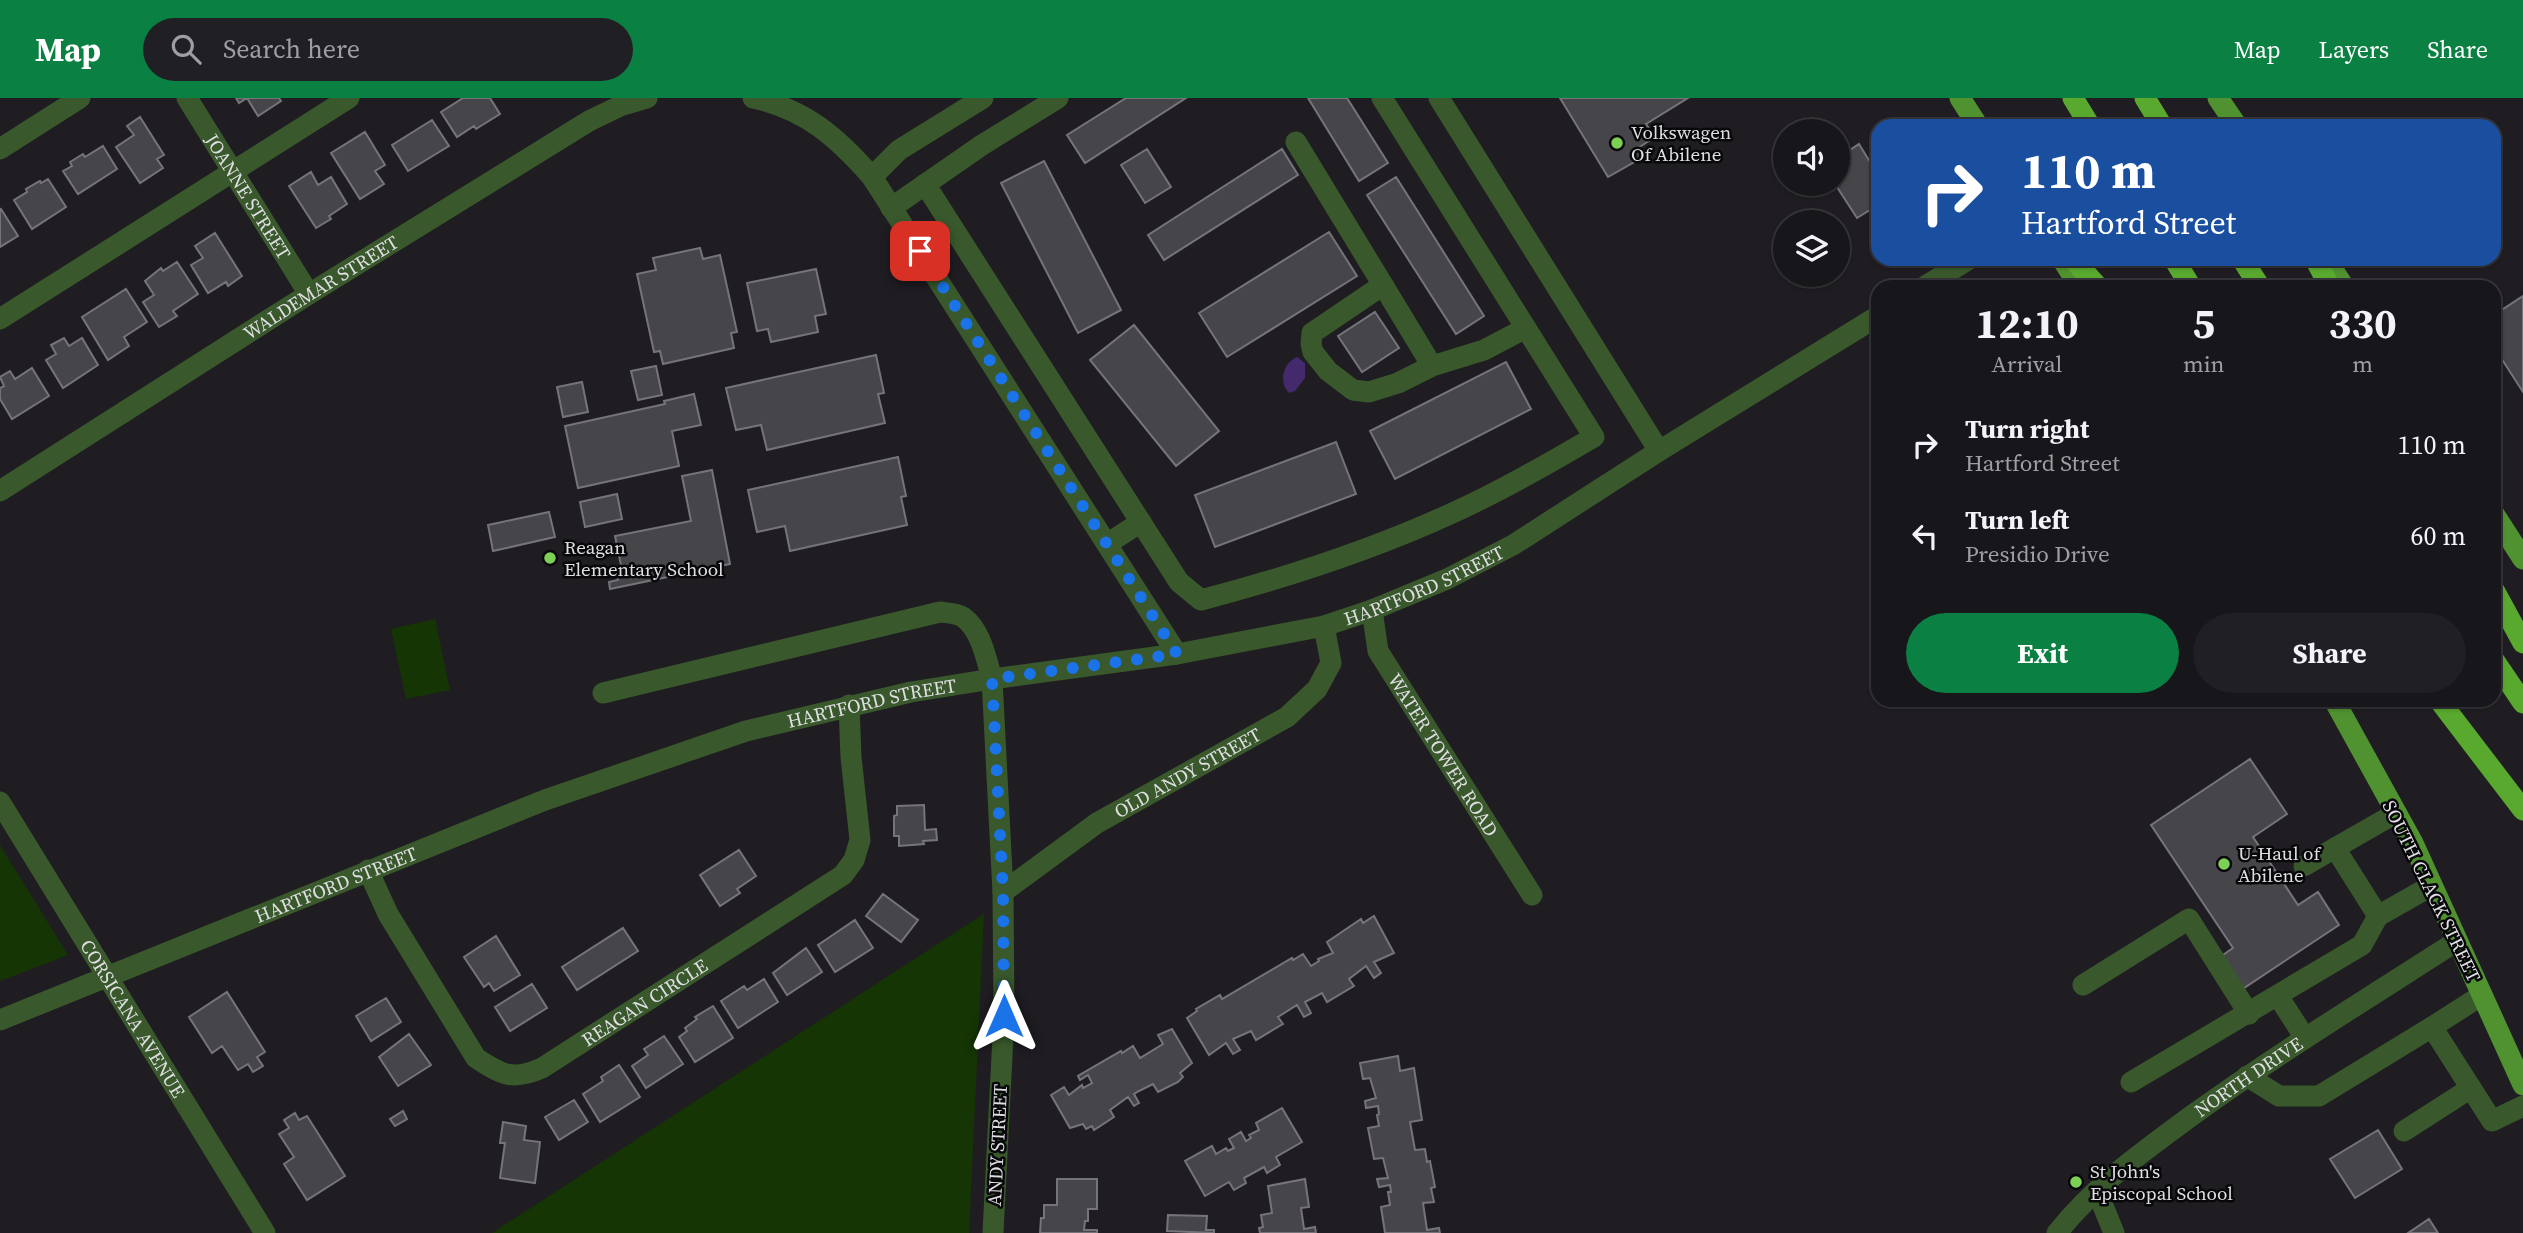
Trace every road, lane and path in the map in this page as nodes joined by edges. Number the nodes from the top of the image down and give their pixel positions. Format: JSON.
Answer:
{"nodes":[{"id":1,"x":80,"y":98,"type":"edge"},
{"id":2,"x":187,"y":98,"type":"edge"},
{"id":3,"x":349,"y":98,"type":"edge"},
{"id":4,"x":648,"y":98,"type":"edge"},
{"id":5,"x":753,"y":98,"type":"edge"},
{"id":6,"x":984,"y":98,"type":"edge"},
{"id":7,"x":1058,"y":98,"type":"edge"},
{"id":8,"x":1382,"y":98,"type":"edge"},
{"id":9,"x":1439,"y":98,"type":"edge"},
{"id":10,"x":1960,"y":98,"type":"edge"},
{"id":11,"x":2073,"y":98,"type":"edge"},
{"id":12,"x":2145,"y":98,"type":"edge"},
{"id":13,"x":2219,"y":98,"type":"edge"},
{"id":14,"x":1974,"y":119,"type":"edge"},
{"id":15,"x":2086,"y":119,"type":"edge"},
{"id":16,"x":2158,"y":119,"type":"edge"},
{"id":17,"x":2232,"y":119,"type":"edge"},
{"id":18,"x":1296,"y":142,"type":"dead end"},
{"id":19,"x":0,"y":149,"type":"edge"},
{"id":20,"x":234,"y":170,"type":"junction"},
{"id":21,"x":872,"y":177,"type":"junction"},
{"id":22,"x":925,"y":184,"type":"junction"},
{"id":23,"x":891,"y":208,"type":"junction"},
{"id":24,"x":1958,"y":266,"type":"edge"},
{"id":25,"x":2079,"y":266,"type":"edge"},
{"id":26,"x":1935,"y":280,"type":"edge"},
{"id":27,"x":2092,"y":280,"type":"edge"},
{"id":28,"x":1383,"y":285,"type":"junction"},
{"id":29,"x":309,"y":294,"type":"junction"},
{"id":30,"x":0,"y":319,"type":"edge"},
{"id":31,"x":1871,"y":320,"type":"edge"},
{"id":32,"x":1526,"y":328,"type":"junction"},
{"id":33,"x":1432,"y":366,"type":"junction"},
{"id":34,"x":1659,"y":451,"type":"junction"},
{"id":35,"x":0,"y":491,"type":"edge"},
{"id":36,"x":1141,"y":522,"type":"junction"},
{"id":37,"x":2501,"y":525,"type":"edge"},
{"id":38,"x":1107,"y":544,"type":"junction"},
{"id":39,"x":2523,"y":559,"type":"edge"},
{"id":40,"x":2501,"y":603,"type":"edge"},
{"id":41,"x":1372,"y":610,"type":"junction"},
{"id":42,"x":1324,"y":626,"type":"junction"},
{"id":43,"x":2523,"y":643,"type":"edge"},
{"id":44,"x":1177,"y":654,"type":"junction"},
{"id":45,"x":2501,"y":670,"type":"edge"},
{"id":46,"x":992,"y":679,"type":"junction"},
{"id":47,"x":603,"y":693,"type":"dead end"},
{"id":48,"x":2523,"y":703,"type":"edge"},
{"id":49,"x":849,"y":705,"type":"junction"},
{"id":50,"x":2338,"y":707,"type":"edge"},
{"id":51,"x":2445,"y":707,"type":"edge"},
{"id":52,"x":2456,"y":707,"type":"edge"},
{"id":53,"x":0,"y":802,"type":"edge"},
{"id":54,"x":2523,"y":810,"type":"edge"},
{"id":55,"x":2396,"y":813,"type":"junction"},
{"id":56,"x":2335,"y":848,"type":"junction"},
{"id":57,"x":2304,"y":866,"type":"dead end"},
{"id":58,"x":368,"y":870,"type":"junction"},
{"id":59,"x":2431,"y":886,"type":"junction"},
{"id":60,"x":1003,"y":892,"type":"junction"},
{"id":61,"x":1532,"y":895,"type":"dead end"},
{"id":62,"x":2378,"y":916,"type":"junction"},
{"id":63,"x":2457,"y":941,"type":"junction"},
{"id":64,"x":108,"y":976,"type":"junction"},
{"id":65,"x":2083,"y":985,"type":"dead end"},
{"id":66,"x":2482,"y":995,"type":"junction"},
{"id":67,"x":2278,"y":996,"type":"junction"},
{"id":68,"x":2249,"y":1014,"type":"junction"},
{"id":69,"x":0,"y":1020,"type":"edge"},
{"id":70,"x":2432,"y":1027,"type":"junction"},
{"id":71,"x":2305,"y":1038,"type":"junction"},
{"id":72,"x":2247,"y":1076,"type":"junction"},
{"id":73,"x":2131,"y":1082,"type":"dead end"},
{"id":74,"x":2523,"y":1085,"type":"edge"},
{"id":75,"x":2470,"y":1088,"type":"junction"},
{"id":76,"x":2523,"y":1106,"type":"edge"},
{"id":77,"x":2404,"y":1131,"type":"dead end"},
{"id":78,"x":2097,"y":1191,"type":"junction"},
{"id":79,"x":265,"y":1233,"type":"edge"},
{"id":80,"x":993,"y":1233,"type":"edge"},
{"id":81,"x":2057,"y":1233,"type":"edge"},
{"id":82,"x":2114,"y":1233,"type":"edge"}],
"edges":[{"from":1,"to":19,"type":"street"},
{"from":2,"to":20,"type":"street","name":"JOANNE STREET"},
{"from":3,"to":20,"type":"street"},
{"from":4,"to":29,"type":"street","name":"WALDEMAR STREET"},
{"from":5,"to":21,"type":"street"},
{"from":6,"to":21,"type":"street"},
{"from":7,"to":22,"type":"street"},
{"from":8,"to":32,"type":"street"},
{"from":9,"to":34,"type":"street"},
{"from":10,"to":14,"type":"main road"},
{"from":11,"to":15,"type":"highway"},
{"from":12,"to":16,"type":"highway"},
{"from":13,"to":17,"type":"main road"},
{"from":18,"to":28,"type":"street"},
{"from":20,"to":29,"type":"street","name":"JOANNE STREET"},
{"from":20,"to":30,"type":"street"},
{"from":21,"to":23,"type":"street"},
{"from":22,"to":23,"type":"street"},
{"from":22,"to":36,"type":"street"},
{"from":23,"to":38,"type":"street"},
{"from":24,"to":26,"type":"street"},
{"from":25,"to":27,"type":"highway"},
{"from":28,"to":33,"type":"street"},
{"from":28,"to":33,"type":"street"},
{"from":29,"to":35,"type":"street","name":"WALDEMAR STREET"},
{"from":31,"to":34,"type":"street","name":"HARTFORD STREET"},
{"from":32,"to":33,"type":"street"},
{"from":32,"to":36,"type":"street"},
{"from":34,"to":41,"type":"street","name":"HARTFORD STREET"},
{"from":36,"to":38,"type":"street"},
{"from":37,"to":39,"type":"main road"},
{"from":38,"to":44,"type":"street"},
{"from":40,"to":43,"type":"highway"},
{"from":41,"to":42,"type":"street","name":"HARTFORD STREET"},
{"from":41,"to":61,"type":"street","name":"WATER TOWER ROAD"},
{"from":42,"to":44,"type":"street","name":"HARTFORD STREET"},
{"from":42,"to":60,"type":"street","name":"OLD ANDY STREET"},
{"from":44,"to":46,"type":"street","name":"HARTFORD STREET"},
{"from":45,"to":48,"type":"highway"},
{"from":46,"to":47,"type":"street","name":"ANDY STREET"},
{"from":46,"to":49,"type":"street","name":"HARTFORD STREET"},
{"from":46,"to":60,"type":"street","name":"ANDY STREET"},
{"from":49,"to":58,"type":"street","name":"HARTFORD STREET"},
{"from":49,"to":58,"type":"street","name":"REAGAN CIRCLE"},
{"from":50,"to":55,"type":"main road","name":"SOUTH CLACK STREET"},
{"from":51,"to":54,"type":"highway"},
{"from":52,"to":54,"type":"highway"},
{"from":53,"to":64,"type":"street","name":"CORSICANA AVENUE"},
{"from":55,"to":56,"type":"street"},
{"from":55,"to":59,"type":"main road","name":"SOUTH CLACK STREET"},
{"from":56,"to":57,"type":"street"},
{"from":56,"to":62,"type":"street"},
{"from":58,"to":64,"type":"street","name":"HARTFORD STREET"},
{"from":59,"to":62,"type":"street"},
{"from":59,"to":63,"type":"main road","name":"SOUTH CLACK STREET"},
{"from":60,"to":80,"type":"street","name":"ANDY STREET"},
{"from":62,"to":67,"type":"street"},
{"from":63,"to":66,"type":"main road","name":"SOUTH CLACK STREET"},
{"from":63,"to":71,"type":"street","name":"NORTH DRIVE"},
{"from":64,"to":69,"type":"street","name":"HARTFORD STREET"},
{"from":64,"to":79,"type":"street","name":"CORSICANA AVENUE"},
{"from":65,"to":68,"type":"street"},
{"from":66,"to":70,"type":"street"},
{"from":66,"to":74,"type":"main road","name":"SOUTH CLACK STREET"},
{"from":67,"to":68,"type":"street"},
{"from":67,"to":71,"type":"street"},
{"from":68,"to":73,"type":"street"},
{"from":70,"to":72,"type":"street"},
{"from":70,"to":75,"type":"street"},
{"from":71,"to":72,"type":"street","name":"NORTH DRIVE"},
{"from":72,"to":78,"type":"street","name":"NORTH DRIVE"},
{"from":75,"to":76,"type":"street"},
{"from":75,"to":77,"type":"street"},
{"from":78,"to":81,"type":"street","name":"NORTH DRIVE"},
{"from":78,"to":82,"type":"street"}]}
